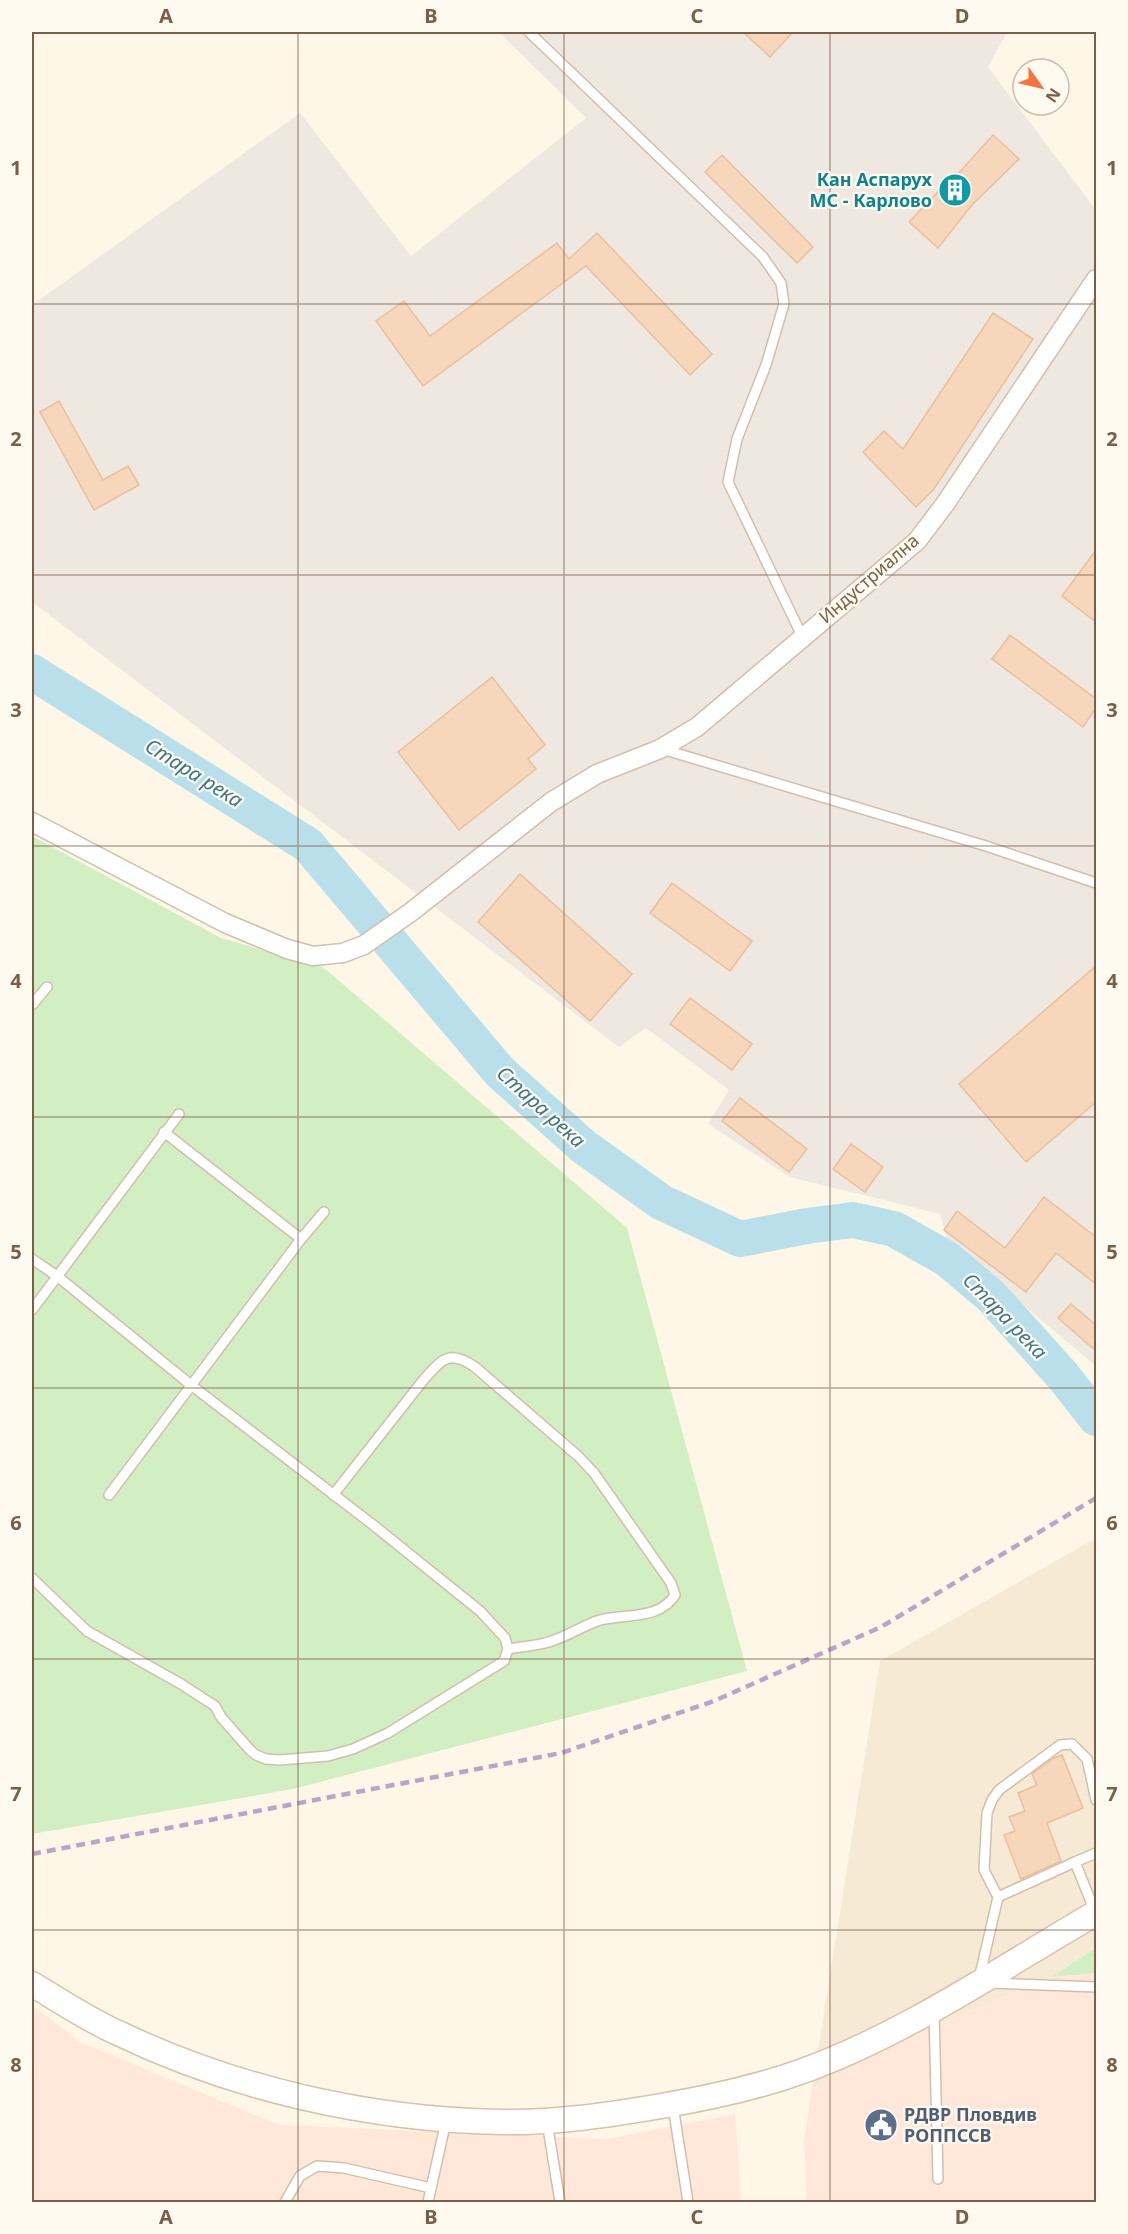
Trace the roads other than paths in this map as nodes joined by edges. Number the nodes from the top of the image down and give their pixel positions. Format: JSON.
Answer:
{"nodes":[{"id":1,"x":529,"y":32,"type":"edge"},
{"id":2,"x":1096,"y":279,"type":"edge"},
{"id":3,"x":802,"y":636,"type":"junction"},
{"id":4,"x":660,"y":749,"type":"junction"},
{"id":5,"x":32,"y":822,"type":"edge"},
{"id":6,"x":1096,"y":883,"type":"edge"},
{"id":7,"x":47,"y":987,"type":"dead end"},
{"id":8,"x":32,"y":1005,"type":"edge"},
{"id":9,"x":178,"y":1114,"type":"dead end"},
{"id":10,"x":164,"y":1132,"type":"junction"},
{"id":11,"x":324,"y":1212,"type":"dead end"},
{"id":12,"x":301,"y":1239,"type":"junction"},
{"id":13,"x":32,"y":1259,"type":"edge"},
{"id":14,"x":57,"y":1276,"type":"junction"},
{"id":15,"x":32,"y":1310,"type":"edge"},
{"id":16,"x":191,"y":1385,"type":"junction"},
{"id":17,"x":109,"y":1495,"type":"dead end"},
{"id":18,"x":333,"y":1495,"type":"junction"},
{"id":19,"x":32,"y":1578,"type":"edge"},
{"id":20,"x":508,"y":1649,"type":"junction"},
{"id":21,"x":1096,"y":1800,"type":"edge"},
{"id":22,"x":1096,"y":1853,"type":"edge"},
{"id":23,"x":1075,"y":1862,"type":"junction"},
{"id":24,"x":998,"y":1897,"type":"junction"},
{"id":25,"x":1096,"y":1913,"type":"edge"},
{"id":26,"x":978,"y":1982,"type":"junction"},
{"id":27,"x":32,"y":1984,"type":"edge"},
{"id":28,"x":1096,"y":1987,"type":"edge"},
{"id":29,"x":934,"y":2008,"type":"junction"},
{"id":30,"x":672,"y":2104,"type":"junction"},
{"id":31,"x":447,"y":2119,"type":"junction"},
{"id":32,"x":547,"y":2119,"type":"junction"},
{"id":33,"x":938,"y":2179,"type":"dead end"},
{"id":34,"x":431,"y":2188,"type":"junction"},
{"id":35,"x":285,"y":2202,"type":"edge"},
{"id":36,"x":428,"y":2202,"type":"edge"},
{"id":37,"x":560,"y":2202,"type":"edge"},
{"id":38,"x":688,"y":2202,"type":"edge"}],
"edges":[{"from":1,"to":3,"type":"lane"},
{"from":2,"to":3,"type":"street","name":"Индустриална"},
{"from":3,"to":4,"type":"street","name":"Индустриална"},
{"from":4,"to":5,"type":"street","name":"Индустриална"},
{"from":4,"to":6,"type":"lane"},
{"from":7,"to":8,"type":"lane"},
{"from":9,"to":10,"type":"lane"},
{"from":10,"to":12,"type":"lane"},
{"from":10,"to":14,"type":"lane"},
{"from":11,"to":12,"type":"lane"},
{"from":12,"to":16,"type":"lane"},
{"from":13,"to":14,"type":"lane"},
{"from":14,"to":15,"type":"lane"},
{"from":14,"to":16,"type":"lane"},
{"from":16,"to":17,"type":"lane"},
{"from":16,"to":18,"type":"lane"},
{"from":18,"to":20,"type":"lane"},
{"from":18,"to":20,"type":"lane"},
{"from":19,"to":20,"type":"lane"},
{"from":21,"to":24,"type":"lane"},
{"from":22,"to":23,"type":"lane"},
{"from":23,"to":24,"type":"lane"},
{"from":23,"to":25,"type":"lane"},
{"from":24,"to":26,"type":"lane"},
{"from":25,"to":26,"type":"main road"},
{"from":26,"to":28,"type":"lane"},
{"from":26,"to":29,"type":"main road"},
{"from":27,"to":31,"type":"main road"},
{"from":29,"to":30,"type":"main road"},
{"from":29,"to":33,"type":"lane"},
{"from":30,"to":32,"type":"main road"},
{"from":30,"to":38,"type":"lane"},
{"from":31,"to":32,"type":"main road"},
{"from":31,"to":34,"type":"lane"},
{"from":32,"to":37,"type":"lane"},
{"from":34,"to":35,"type":"lane"},
{"from":34,"to":36,"type":"lane"}]}
